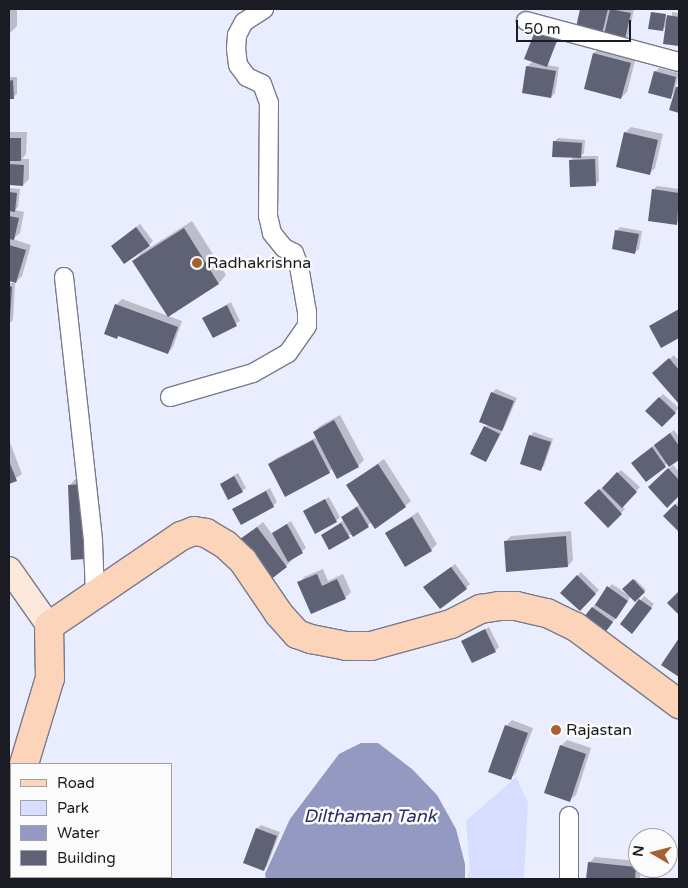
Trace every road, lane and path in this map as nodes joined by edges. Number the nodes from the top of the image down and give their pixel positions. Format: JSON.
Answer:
{"nodes":[{"id":1,"x":264,"y":9,"type":"edge"},
{"id":2,"x":526,"y":21,"type":"dead end"},
{"id":3,"x":679,"y":62,"type":"edge"},
{"id":4,"x":64,"y":277,"type":"dead end"},
{"id":5,"x":170,"y":396,"type":"dead end"},
{"id":6,"x":9,"y":569,"type":"edge"},
{"id":7,"x":94,"y":595,"type":"junction"},
{"id":8,"x":50,"y":626,"type":"junction"},
{"id":9,"x":679,"y":704,"type":"edge"},
{"id":10,"x":24,"y":763,"type":"edge"},
{"id":11,"x":569,"y":816,"type":"dead end"},
{"id":12,"x":569,"y":879,"type":"edge"}],
"edges":[{"from":1,"to":5,"type":"street"},
{"from":2,"to":3,"type":"street"},
{"from":4,"to":7,"type":"street"},
{"from":6,"to":8,"type":"main road"},
{"from":7,"to":8,"type":"main road"},
{"from":7,"to":9,"type":"main road"},
{"from":8,"to":10,"type":"main road"},
{"from":11,"to":12,"type":"street"}]}
